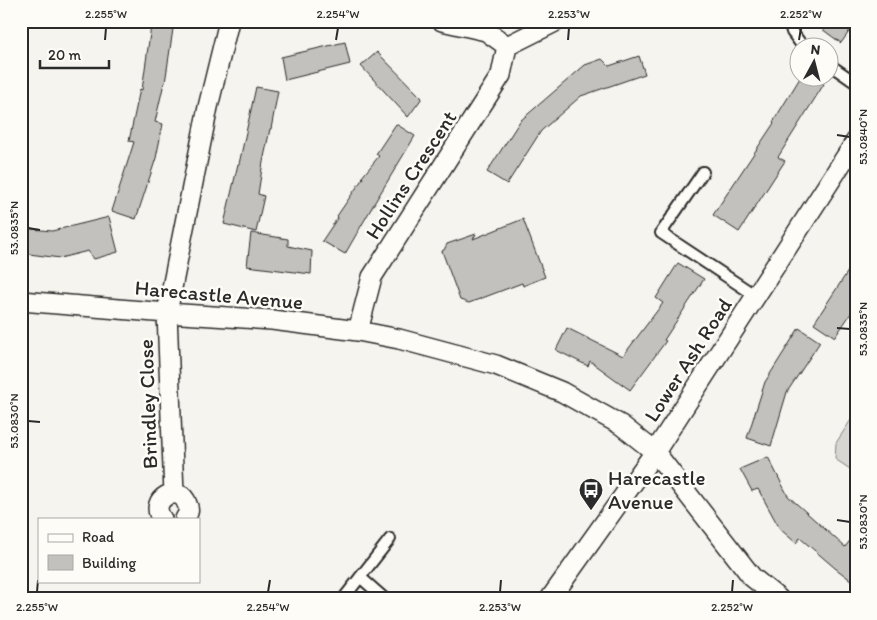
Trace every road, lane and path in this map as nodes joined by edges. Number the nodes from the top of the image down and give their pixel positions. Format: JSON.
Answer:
{"nodes":[{"id":1,"x":229,"y":21,"type":"edge"},
{"id":2,"x":442,"y":21,"type":"edge"},
{"id":3,"x":557,"y":21,"type":"edge"},
{"id":4,"x":789,"y":21,"type":"edge"},
{"id":5,"x":796,"y":38,"type":"edge"},
{"id":6,"x":507,"y":46,"type":"junction"},
{"id":7,"x":840,"y":73,"type":"edge"},
{"id":8,"x":856,"y":83,"type":"edge"},
{"id":9,"x":856,"y":141,"type":"edge"},
{"id":10,"x":703,"y":172,"type":"dead end"},
{"id":11,"x":756,"y":296,"type":"junction"},
{"id":12,"x":21,"y":301,"type":"edge"},
{"id":13,"x":167,"y":313,"type":"junction"},
{"id":14,"x":358,"y":331,"type":"junction"},
{"id":15,"x":655,"y":452,"type":"junction"},
{"id":16,"x":174,"y":494,"type":"junction"},
{"id":17,"x":161,"y":518,"type":"edge"},
{"id":18,"x":186,"y":518,"type":"edge"},
{"id":19,"x":390,"y":539,"type":"dead end"},
{"id":20,"x":360,"y":577,"type":"junction"},
{"id":21,"x":343,"y":599,"type":"edge"},
{"id":22,"x":385,"y":599,"type":"edge"},
{"id":23,"x":550,"y":599,"type":"edge"},
{"id":24,"x":779,"y":599,"type":"edge"}],
"edges":[{"from":1,"to":13,"type":"street"},
{"from":2,"to":6,"type":"street"},
{"from":3,"to":6,"type":"street"},
{"from":4,"to":5,"type":"lane"},
{"from":6,"to":14,"type":"street","name":"Hollins Crescent"},
{"from":7,"to":8,"type":"lane"},
{"from":9,"to":11,"type":"street","name":"Lower Ash Road"},
{"from":10,"to":11,"type":"lane"},
{"from":11,"to":15,"type":"street","name":"Lower Ash Road"},
{"from":12,"to":13,"type":"street","name":"Harecastle Avenue"},
{"from":13,"to":14,"type":"street","name":"Harecastle Avenue"},
{"from":13,"to":16,"type":"street","name":"Brindley Close"},
{"from":14,"to":15,"type":"street","name":"Harecastle Avenue"},
{"from":15,"to":23,"type":"street","name":"Lower Ash Road"},
{"from":15,"to":24,"type":"street","name":"Harecastle Avenue"},
{"from":16,"to":17,"type":"street","name":"Brindley Close"},
{"from":16,"to":18,"type":"street","name":"Brindley Close"},
{"from":19,"to":20,"type":"lane"},
{"from":20,"to":21,"type":"lane"},
{"from":20,"to":22,"type":"lane"}]}
